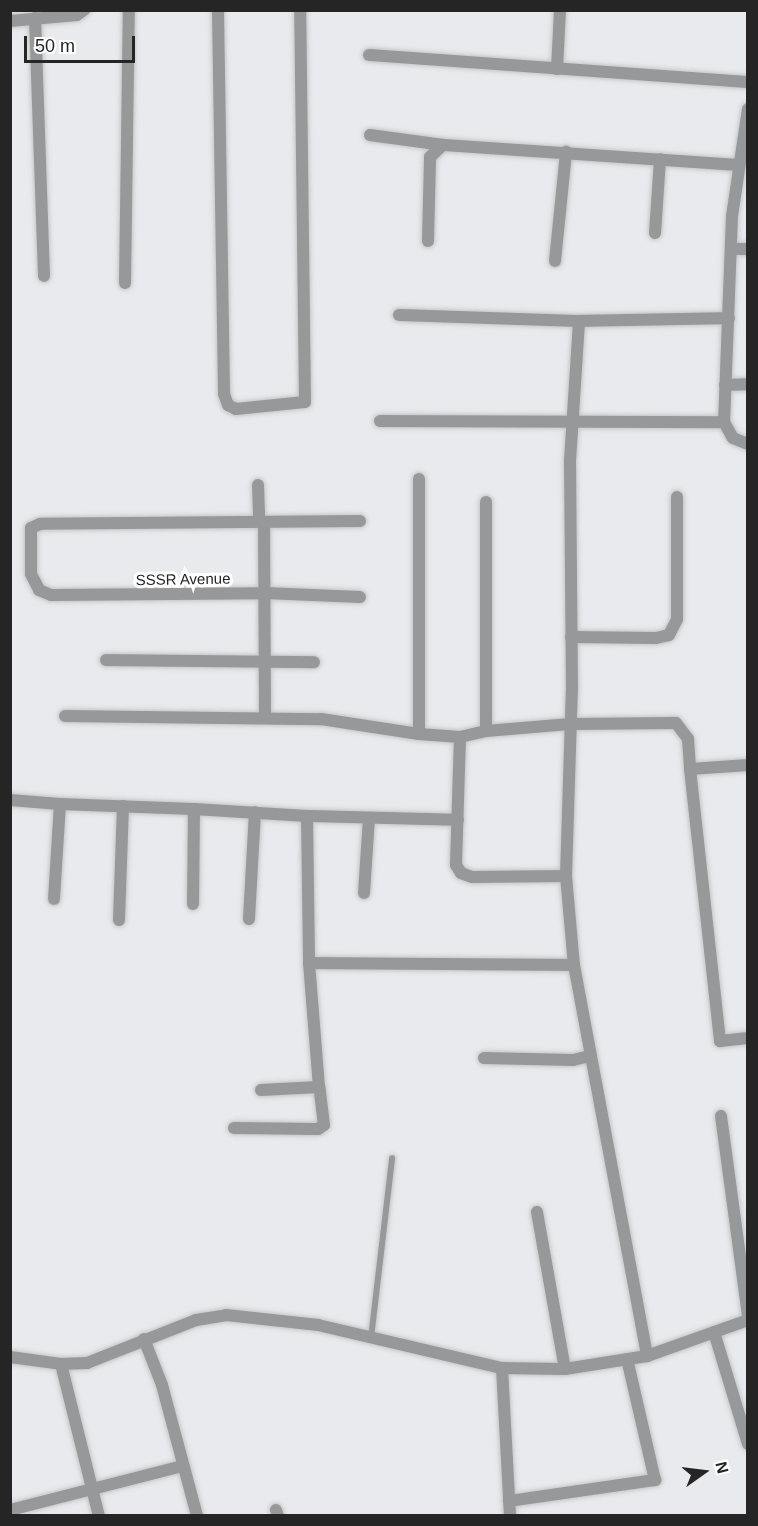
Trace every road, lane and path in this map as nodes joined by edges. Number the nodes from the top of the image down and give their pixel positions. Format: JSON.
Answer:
{"nodes":[{"id":1,"x":84,"y":10,"type":"edge"},
{"id":2,"x":129,"y":10,"type":"edge"},
{"id":3,"x":218,"y":10,"type":"edge"},
{"id":4,"x":300,"y":10,"type":"edge"},
{"id":5,"x":560,"y":10,"type":"edge"},
{"id":6,"x":35,"y":18,"type":"junction"},
{"id":7,"x":10,"y":21,"type":"edge"},
{"id":8,"x":369,"y":55,"type":"dead end"},
{"id":9,"x":557,"y":69,"type":"junction"},
{"id":10,"x":747,"y":82,"type":"edge"},
{"id":11,"x":747,"y":109,"type":"edge"},
{"id":12,"x":370,"y":135,"type":"dead end"},
{"id":13,"x":443,"y":145,"type":"junction"},
{"id":14,"x":566,"y":152,"type":"junction"},
{"id":15,"x":660,"y":159,"type":"junction"},
{"id":16,"x":739,"y":165,"type":"junction"},
{"id":17,"x":654,"y":233,"type":"dead end"},
{"id":18,"x":428,"y":241,"type":"dead end"},
{"id":19,"x":731,"y":249,"type":"junction"},
{"id":20,"x":747,"y":249,"type":"edge"},
{"id":21,"x":555,"y":261,"type":"dead end"},
{"id":22,"x":44,"y":276,"type":"dead end"},
{"id":23,"x":125,"y":283,"type":"dead end"},
{"id":24,"x":399,"y":315,"type":"dead end"},
{"id":25,"x":729,"y":318,"type":"junction"},
{"id":26,"x":579,"y":321,"type":"junction"},
{"id":27,"x":747,"y":384,"type":"edge"},
{"id":28,"x":725,"y":385,"type":"junction"},
{"id":29,"x":380,"y":421,"type":"dead end"},
{"id":30,"x":724,"y":422,"type":"junction"},
{"id":31,"x":573,"y":423,"type":"junction"},
{"id":32,"x":747,"y":444,"type":"edge"},
{"id":33,"x":419,"y":479,"type":"dead end"},
{"id":34,"x":258,"y":485,"type":"dead end"},
{"id":35,"x":677,"y":497,"type":"dead end"},
{"id":36,"x":486,"y":502,"type":"dead end"},
{"id":37,"x":259,"y":521,"type":"junction"},
{"id":38,"x":360,"y":521,"type":"dead end"},
{"id":39,"x":265,"y":593,"type":"junction"},
{"id":40,"x":360,"y":597,"type":"dead end"},
{"id":41,"x":572,"y":637,"type":"junction"},
{"id":42,"x":106,"y":660,"type":"dead end"},
{"id":43,"x":265,"y":661,"type":"junction"},
{"id":44,"x":314,"y":662,"type":"dead end"},
{"id":45,"x":65,"y":716,"type":"dead end"},
{"id":46,"x":265,"y":718,"type":"junction"},
{"id":47,"x":571,"y":724,"type":"junction"},
{"id":48,"x":486,"y":731,"type":"junction"},
{"id":49,"x":419,"y":734,"type":"junction"},
{"id":50,"x":460,"y":737,"type":"junction"},
{"id":51,"x":747,"y":765,"type":"edge"},
{"id":52,"x":690,"y":769,"type":"junction"},
{"id":53,"x":11,"y":802,"type":"edge"},
{"id":54,"x":60,"y":804,"type":"junction"},
{"id":55,"x":123,"y":806,"type":"junction"},
{"id":56,"x":194,"y":808,"type":"junction"},
{"id":57,"x":255,"y":812,"type":"junction"},
{"id":58,"x":307,"y":816,"type":"junction"},
{"id":59,"x":369,"y":818,"type":"junction"},
{"id":60,"x":458,"y":820,"type":"junction"},
{"id":61,"x":566,"y":876,"type":"junction"},
{"id":62,"x":364,"y":893,"type":"dead end"},
{"id":63,"x":54,"y":899,"type":"dead end"},
{"id":64,"x":193,"y":904,"type":"dead end"},
{"id":65,"x":119,"y":920,"type":"dead end"},
{"id":66,"x":249,"y":920,"type":"dead end"},
{"id":67,"x":309,"y":963,"type":"junction"},
{"id":68,"x":574,"y":964,"type":"junction"},
{"id":69,"x":747,"y":1038,"type":"edge"},
{"id":70,"x":590,"y":1056,"type":"junction"},
{"id":71,"x":484,"y":1058,"type":"dead end"},
{"id":72,"x":319,"y":1087,"type":"junction"},
{"id":73,"x":261,"y":1090,"type":"dead end"},
{"id":74,"x":721,"y":1116,"type":"dead end"},
{"id":75,"x":234,"y":1128,"type":"dead end"},
{"id":76,"x":392,"y":1158,"type":"dead end"},
{"id":77,"x":537,"y":1212,"type":"dead end"},
{"id":78,"x":747,"y":1318,"type":"edge"},
{"id":79,"x":714,"y":1332,"type":"junction"},
{"id":80,"x":371,"y":1338,"type":"junction"},
{"id":81,"x":144,"y":1339,"type":"junction"},
{"id":82,"x":647,"y":1356,"type":"junction"},
{"id":83,"x":10,"y":1357,"type":"edge"},
{"id":84,"x":627,"y":1359,"type":"junction"},
{"id":85,"x":61,"y":1364,"type":"junction"},
{"id":86,"x":502,"y":1368,"type":"junction"},
{"id":87,"x":565,"y":1369,"type":"junction"},
{"id":88,"x":747,"y":1444,"type":"edge"},
{"id":89,"x":183,"y":1466,"type":"junction"},
{"id":90,"x":92,"y":1488,"type":"junction"},
{"id":91,"x":509,"y":1501,"type":"junction"},
{"id":92,"x":10,"y":1510,"type":"edge"},
{"id":93,"x":99,"y":1515,"type":"edge"},
{"id":94,"x":197,"y":1515,"type":"edge"},
{"id":95,"x":510,"y":1515,"type":"edge"}],
"edges":[{"from":1,"to":6,"type":"street"},
{"from":2,"to":23,"type":"street"},
{"from":3,"to":4,"type":"street"},
{"from":5,"to":9,"type":"street"},
{"from":6,"to":7,"type":"street"},
{"from":6,"to":22,"type":"street"},
{"from":8,"to":9,"type":"street"},
{"from":9,"to":10,"type":"street"},
{"from":11,"to":16,"type":"street"},
{"from":12,"to":13,"type":"street"},
{"from":13,"to":14,"type":"street"},
{"from":13,"to":18,"type":"street"},
{"from":14,"to":15,"type":"street"},
{"from":14,"to":21,"type":"street"},
{"from":15,"to":16,"type":"street"},
{"from":15,"to":17,"type":"street"},
{"from":16,"to":19,"type":"street"},
{"from":19,"to":20,"type":"street"},
{"from":19,"to":25,"type":"street"},
{"from":24,"to":26,"type":"street"},
{"from":25,"to":26,"type":"street"},
{"from":25,"to":28,"type":"street"},
{"from":26,"to":31,"type":"street"},
{"from":27,"to":28,"type":"street"},
{"from":28,"to":30,"type":"street"},
{"from":29,"to":31,"type":"street"},
{"from":30,"to":31,"type":"street"},
{"from":30,"to":32,"type":"street"},
{"from":31,"to":41,"type":"street"},
{"from":33,"to":49,"type":"street"},
{"from":34,"to":37,"type":"street"},
{"from":35,"to":41,"type":"street"},
{"from":36,"to":48,"type":"street"},
{"from":37,"to":38,"type":"street"},
{"from":37,"to":39,"type":"street"},
{"from":37,"to":39,"type":"street","name":"SSSR Avenue"},
{"from":39,"to":40,"type":"street","name":"SSSR Avenue"},
{"from":39,"to":43,"type":"street"},
{"from":41,"to":47,"type":"street"},
{"from":42,"to":43,"type":"street"},
{"from":43,"to":44,"type":"street"},
{"from":43,"to":46,"type":"street"},
{"from":45,"to":46,"type":"street"},
{"from":46,"to":49,"type":"street"},
{"from":47,"to":48,"type":"street"},
{"from":47,"to":52,"type":"street"},
{"from":47,"to":61,"type":"street"},
{"from":48,"to":50,"type":"street"},
{"from":49,"to":50,"type":"street"},
{"from":50,"to":60,"type":"street"},
{"from":51,"to":52,"type":"street"},
{"from":52,"to":69,"type":"street"},
{"from":53,"to":54,"type":"street"},
{"from":54,"to":55,"type":"street"},
{"from":54,"to":63,"type":"street"},
{"from":55,"to":56,"type":"street"},
{"from":55,"to":65,"type":"street"},
{"from":56,"to":57,"type":"street"},
{"from":56,"to":64,"type":"street"},
{"from":57,"to":58,"type":"street"},
{"from":57,"to":66,"type":"street"},
{"from":58,"to":59,"type":"street"},
{"from":58,"to":67,"type":"street"},
{"from":59,"to":60,"type":"street"},
{"from":59,"to":62,"type":"street"},
{"from":60,"to":61,"type":"street"},
{"from":61,"to":68,"type":"street"},
{"from":67,"to":68,"type":"street"},
{"from":67,"to":72,"type":"street"},
{"from":68,"to":70,"type":"street"},
{"from":70,"to":71,"type":"street"},
{"from":70,"to":82,"type":"street"},
{"from":72,"to":73,"type":"street"},
{"from":72,"to":75,"type":"street"},
{"from":74,"to":78,"type":"street"},
{"from":76,"to":80,"type":"lane"},
{"from":77,"to":87,"type":"street"},
{"from":78,"to":79,"type":"street"},
{"from":79,"to":82,"type":"street"},
{"from":79,"to":88,"type":"street"},
{"from":80,"to":81,"type":"street"},
{"from":80,"to":86,"type":"street"},
{"from":81,"to":85,"type":"street"},
{"from":81,"to":89,"type":"street"},
{"from":82,"to":84,"type":"street"},
{"from":83,"to":85,"type":"street"},
{"from":84,"to":87,"type":"street"},
{"from":84,"to":91,"type":"street"},
{"from":85,"to":90,"type":"street"},
{"from":86,"to":87,"type":"street"},
{"from":86,"to":91,"type":"street"},
{"from":89,"to":90,"type":"street"},
{"from":89,"to":94,"type":"street"},
{"from":90,"to":92,"type":"street"},
{"from":90,"to":93,"type":"street"},
{"from":91,"to":95,"type":"street"}]}
